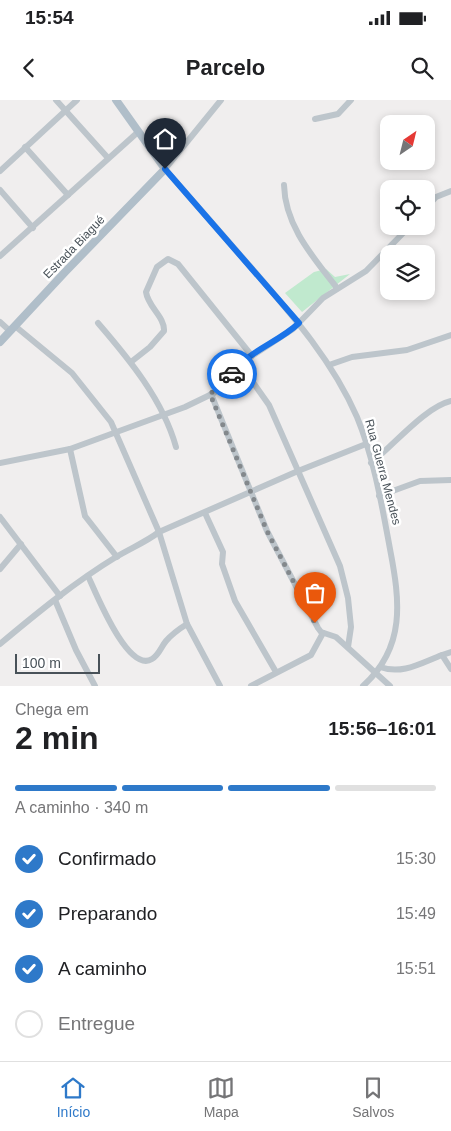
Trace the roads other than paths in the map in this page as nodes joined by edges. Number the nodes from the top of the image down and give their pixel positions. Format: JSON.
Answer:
{"nodes":[{"id":1,"x":56,"y":100,"type":"edge"},
{"id":2,"x":77,"y":100,"type":"edge"},
{"id":3,"x":116,"y":100,"type":"edge"},
{"id":4,"x":221,"y":100,"type":"edge"},
{"id":5,"x":351,"y":100,"type":"edge"},
{"id":6,"x":65,"y":110,"type":"junction"},
{"id":7,"x":315,"y":119,"type":"dead end"},
{"id":8,"x":138,"y":132,"type":"junction"},
{"id":9,"x":25,"y":146,"type":"junction"},
{"id":10,"x":108,"y":158,"type":"junction"},
{"id":11,"x":165,"y":169,"type":"junction"},
{"id":12,"x":0,"y":171,"type":"edge"},
{"id":13,"x":284,"y":185,"type":"dead end"},
{"id":14,"x":0,"y":190,"type":"edge"},
{"id":15,"x":451,"y":191,"type":"edge"},
{"id":16,"x":68,"y":195,"type":"junction"},
{"id":17,"x":435,"y":198,"type":"edge"},
{"id":18,"x":33,"y":228,"type":"junction"},
{"id":19,"x":401,"y":235,"type":"edge"},
{"id":20,"x":0,"y":256,"type":"edge"},
{"id":21,"x":337,"y":288,"type":"junction"},
{"id":22,"x":0,"y":322,"type":"edge"},
{"id":23,"x":98,"y":323,"type":"dead end"},
{"id":24,"x":299,"y":323,"type":"junction"},
{"id":25,"x":13,"y":328,"type":"junction"},
{"id":26,"x":451,"y":335,"type":"edge"},
{"id":27,"x":0,"y":342,"type":"edge"},
{"id":28,"x":252,"y":356,"type":"junction"},
{"id":29,"x":131,"y":362,"type":"junction"},
{"id":30,"x":240,"y":364,"type":"junction"},
{"id":31,"x":329,"y":365,"type":"junction"},
{"id":32,"x":210,"y":394,"type":"junction"},
{"id":33,"x":451,"y":401,"type":"edge"},
{"id":34,"x":162,"y":415,"type":"junction"},
{"id":35,"x":116,"y":432,"type":"junction"},
{"id":36,"x":366,"y":444,"type":"junction"},
{"id":37,"x":176,"y":447,"type":"dead end"},
{"id":38,"x":70,"y":449,"type":"junction"},
{"id":39,"x":0,"y":463,"type":"edge"},
{"id":40,"x":371,"y":463,"type":"junction"},
{"id":41,"x":298,"y":472,"type":"junction"},
{"id":42,"x":451,"y":480,"type":"edge"},
{"id":43,"x":251,"y":493,"type":"junction"},
{"id":44,"x":379,"y":496,"type":"junction"},
{"id":45,"x":205,"y":513,"type":"junction"},
{"id":46,"x":0,"y":517,"type":"edge"},
{"id":47,"x":160,"y":532,"type":"junction"},
{"id":48,"x":21,"y":544,"type":"junction"},
{"id":49,"x":117,"y":557,"type":"junction"},
{"id":50,"x":0,"y":569,"type":"edge"},
{"id":51,"x":88,"y":576,"type":"junction"},
{"id":52,"x":57,"y":598,"type":"junction"},
{"id":53,"x":187,"y":624,"type":"junction"},
{"id":54,"x":323,"y":633,"type":"junction"},
{"id":55,"x":0,"y":644,"type":"edge"},
{"id":56,"x":348,"y":647,"type":"junction"},
{"id":57,"x":451,"y":652,"type":"edge"},
{"id":58,"x":442,"y":655,"type":"junction"},
{"id":59,"x":380,"y":667,"type":"junction"},
{"id":60,"x":451,"y":669,"type":"edge"},
{"id":61,"x":276,"y":672,"type":"junction"},
{"id":62,"x":375,"y":674,"type":"junction"},
{"id":63,"x":95,"y":686,"type":"edge"},
{"id":64,"x":220,"y":686,"type":"edge"},
{"id":65,"x":251,"y":686,"type":"edge"},
{"id":66,"x":363,"y":686,"type":"edge"},
{"id":67,"x":390,"y":686,"type":"edge"}],
"edges":[{"from":1,"to":6,"type":"street"},
{"from":2,"to":6,"type":"street"},
{"from":3,"to":8,"type":"main road"},
{"from":4,"to":11,"type":"street"},
{"from":5,"to":7,"type":"street"},
{"from":6,"to":9,"type":"street"},
{"from":6,"to":10,"type":"street"},
{"from":8,"to":10,"type":"street"},
{"from":8,"to":11,"type":"main road"},
{"from":9,"to":12,"type":"street"},
{"from":9,"to":16,"type":"street"},
{"from":10,"to":16,"type":"street"},
{"from":11,"to":24,"type":"street","name":"Rua Guerra Mendes"},
{"from":11,"to":25,"type":"main road","name":"Estrada Biagué"},
{"from":13,"to":21,"type":"street"},
{"from":14,"to":18,"type":"street"},
{"from":15,"to":17,"type":"street"},
{"from":16,"to":18,"type":"street"},
{"from":18,"to":20,"type":"street"},
{"from":19,"to":21,"type":"street"},
{"from":21,"to":24,"type":"street"},
{"from":22,"to":25,"type":"street"},
{"from":23,"to":29,"type":"street"},
{"from":24,"to":28,"type":"street"},
{"from":24,"to":31,"type":"street","name":"Rua Guerra Mendes"},
{"from":25,"to":27,"type":"main road","name":"Estrada Biagué"},
{"from":25,"to":35,"type":"street"},
{"from":26,"to":31,"type":"street"},
{"from":28,"to":29,"type":"street"},
{"from":28,"to":30,"type":"street"},
{"from":29,"to":34,"type":"street"},
{"from":30,"to":32,"type":"street"},
{"from":30,"to":41,"type":"street"},
{"from":31,"to":36,"type":"street","name":"Rua Guerra Mendes"},
{"from":32,"to":34,"type":"street"},
{"from":32,"to":43,"type":"street"},
{"from":33,"to":40,"type":"street"},
{"from":34,"to":35,"type":"street"},
{"from":34,"to":37,"type":"street"},
{"from":35,"to":38,"type":"street"},
{"from":35,"to":47,"type":"street"},
{"from":36,"to":40,"type":"street","name":"Rua Guerra Mendes"},
{"from":36,"to":41,"type":"street"},
{"from":38,"to":39,"type":"street"},
{"from":38,"to":49,"type":"street"},
{"from":40,"to":44,"type":"street","name":"Rua Guerra Mendes"},
{"from":41,"to":43,"type":"street"},
{"from":41,"to":56,"type":"street"},
{"from":42,"to":44,"type":"street"},
{"from":43,"to":45,"type":"street"},
{"from":43,"to":54,"type":"street"},
{"from":44,"to":59,"type":"street","name":"Rua Guerra Mendes"},
{"from":45,"to":47,"type":"street"},
{"from":45,"to":61,"type":"street"},
{"from":46,"to":48,"type":"street"},
{"from":47,"to":49,"type":"street"},
{"from":47,"to":53,"type":"street"},
{"from":48,"to":50,"type":"street"},
{"from":48,"to":52,"type":"street"},
{"from":49,"to":51,"type":"street"},
{"from":51,"to":52,"type":"street"},
{"from":51,"to":53,"type":"street"},
{"from":52,"to":55,"type":"street"},
{"from":52,"to":63,"type":"street"},
{"from":53,"to":64,"type":"street"},
{"from":54,"to":56,"type":"street"},
{"from":54,"to":61,"type":"street"},
{"from":56,"to":62,"type":"street"},
{"from":57,"to":58,"type":"street"},
{"from":58,"to":59,"type":"street"},
{"from":58,"to":60,"type":"street"},
{"from":59,"to":62,"type":"street","name":"Rua Guerra Mendes"},
{"from":61,"to":65,"type":"street"},
{"from":62,"to":66,"type":"street","name":"Rua Guerra Mendes"},
{"from":62,"to":67,"type":"street"}]}
